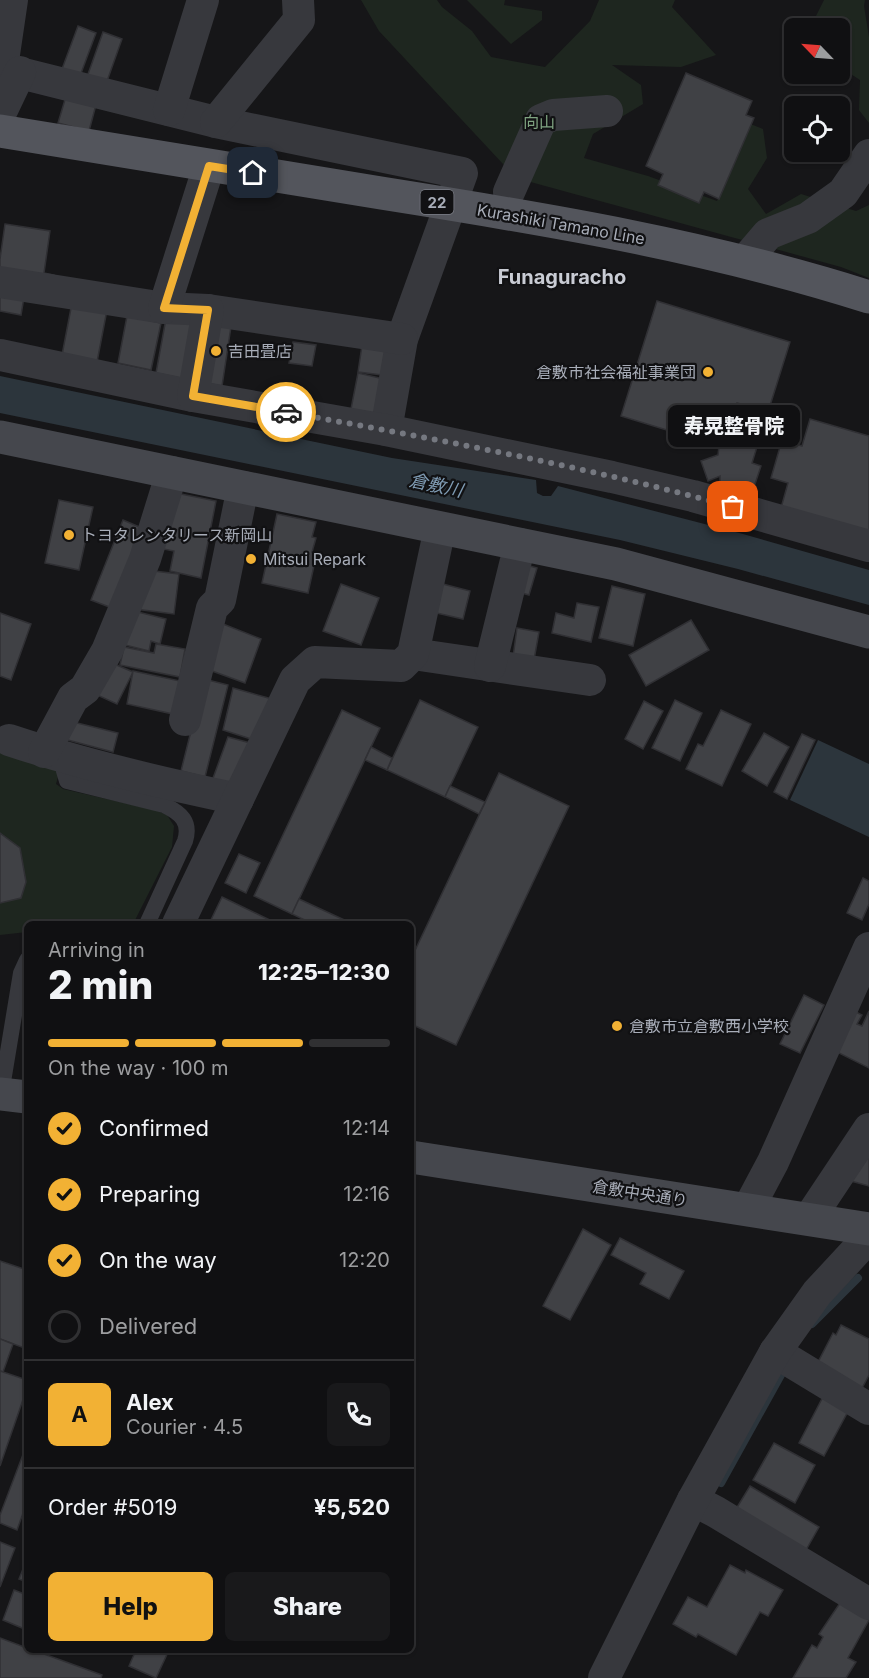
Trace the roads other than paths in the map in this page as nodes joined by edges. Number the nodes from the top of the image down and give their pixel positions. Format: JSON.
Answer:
{"nodes":[{"id":1,"x":12,"y":0,"type":"edge"},
{"id":2,"x":202,"y":0,"type":"edge"},
{"id":3,"x":298,"y":0,"type":"edge"},
{"id":4,"x":7,"y":69,"type":"edge"},
{"id":5,"x":169,"y":110,"type":"junction"},
{"id":6,"x":608,"y":111,"type":"dead end"},
{"id":7,"x":0,"y":114,"type":"edge"},
{"id":8,"x":216,"y":122,"type":"junction"},
{"id":9,"x":0,"y":131,"type":"edge"},
{"id":10,"x":869,"y":156,"type":"edge"},
{"id":11,"x":209,"y":166,"type":"junction"},
{"id":12,"x":462,"y":173,"type":"junction"},
{"id":13,"x":452,"y":204,"type":"junction"},
{"id":14,"x":516,"y":204,"type":"junction"},
{"id":15,"x":745,"y":261,"type":"junction"},
{"id":16,"x":0,"y":282,"type":"edge"},
{"id":17,"x":869,"y":297,"type":"edge"},
{"id":18,"x":164,"y":308,"type":"junction"},
{"id":19,"x":208,"y":310,"type":"junction"},
{"id":20,"x":402,"y":339,"type":"junction"},
{"id":21,"x":0,"y":355,"type":"edge"},
{"id":22,"x":193,"y":396,"type":"junction"},
{"id":23,"x":386,"y":430,"type":"junction"},
{"id":24,"x":0,"y":437,"type":"edge"},
{"id":25,"x":172,"y":472,"type":"junction"},
{"id":26,"x":243,"y":487,"type":"junction"},
{"id":27,"x":440,"y":528,"type":"junction"},
{"id":28,"x":520,"y":544,"type":"junction"},
{"id":29,"x":869,"y":546,"type":"edge"},
{"id":30,"x":869,"y":632,"type":"edge"},
{"id":31,"x":413,"y":654,"type":"junction"},
{"id":32,"x":490,"y":666,"type":"junction"},
{"id":33,"x":590,"y":680,"type":"dead end"},
{"id":34,"x":184,"y":720,"type":"dead end"},
{"id":35,"x":9,"y":740,"type":"dead end"},
{"id":36,"x":54,"y":761,"type":"junction"},
{"id":37,"x":238,"y":799,"type":"junction"},
{"id":38,"x":148,"y":921,"type":"edge"},
{"id":39,"x":179,"y":921,"type":"edge"},
{"id":40,"x":869,"y":948,"type":"edge"},
{"id":41,"x":24,"y":966,"type":"edge"},
{"id":42,"x":0,"y":1094,"type":"edge"},
{"id":43,"x":24,"y":1097,"type":"edge"},
{"id":44,"x":869,"y":1129,"type":"edge"},
{"id":45,"x":414,"y":1157,"type":"edge"},
{"id":46,"x":748,"y":1209,"type":"junction"},
{"id":47,"x":809,"y":1219,"type":"junction"},
{"id":48,"x":869,"y":1229,"type":"edge"},
{"id":49,"x":869,"y":1237,"type":"edge"},
{"id":50,"x":785,"y":1358,"type":"junction"},
{"id":51,"x":869,"y":1409,"type":"edge"},
{"id":52,"x":703,"y":1505,"type":"junction"},
{"id":53,"x":869,"y":1604,"type":"edge"},
{"id":54,"x":604,"y":1678,"type":"edge"}],
"edges":[{"from":1,"to":4,"type":"street"},
{"from":2,"to":5,"type":"street"},
{"from":3,"to":8,"type":"street"},
{"from":4,"to":5,"type":"street"},
{"from":4,"to":7,"type":"street"},
{"from":5,"to":8,"type":"street"},
{"from":6,"to":14,"type":"street"},
{"from":8,"to":12,"type":"street"},
{"from":9,"to":11,"type":"main road","name":"Kurashiki Tamano Line","number":"22"},
{"from":10,"to":15,"type":"street"},
{"from":11,"to":13,"type":"main road","name":"Kurashiki Tamano Line","number":"22"},
{"from":11,"to":18,"type":"street"},
{"from":12,"to":13,"type":"street"},
{"from":12,"to":14,"type":"street"},
{"from":13,"to":14,"type":"main road","name":"Kurashiki Tamano Line","number":"22"},
{"from":13,"to":20,"type":"street"},
{"from":14,"to":15,"type":"main road","name":"Kurashiki Tamano Line","number":"22"},
{"from":15,"to":17,"type":"main road","name":"Kurashiki Tamano Line","number":"22"},
{"from":16,"to":18,"type":"street"},
{"from":18,"to":19,"type":"street"},
{"from":19,"to":20,"type":"street"},
{"from":19,"to":22,"type":"street"},
{"from":20,"to":23,"type":"street"},
{"from":21,"to":22,"type":"street"},
{"from":22,"to":23,"type":"street"},
{"from":23,"to":29,"type":"street"},
{"from":24,"to":25,"type":"street"},
{"from":25,"to":26,"type":"street"},
{"from":25,"to":36,"type":"street"},
{"from":26,"to":27,"type":"street"},
{"from":26,"to":34,"type":"street"},
{"from":27,"to":28,"type":"street"},
{"from":27,"to":31,"type":"street"},
{"from":28,"to":30,"type":"street"},
{"from":28,"to":32,"type":"street"},
{"from":31,"to":32,"type":"street"},
{"from":31,"to":37,"type":"street"},
{"from":32,"to":33,"type":"street"},
{"from":35,"to":36,"type":"street"},
{"from":36,"to":37,"type":"street"},
{"from":36,"to":38,"type":"lane"},
{"from":37,"to":39,"type":"street"},
{"from":40,"to":46,"type":"street"},
{"from":41,"to":42,"type":"lane"},
{"from":42,"to":43,"type":"street"},
{"from":44,"to":47,"type":"street"},
{"from":45,"to":46,"type":"street","name":"倉敷中央通り"},
{"from":46,"to":47,"type":"street","name":"倉敷中央通り"},
{"from":47,"to":48,"type":"street","name":"倉敷中央通り"},
{"from":49,"to":50,"type":"street"},
{"from":50,"to":51,"type":"street"},
{"from":50,"to":52,"type":"street"},
{"from":52,"to":53,"type":"street"},
{"from":52,"to":54,"type":"street"}]}
